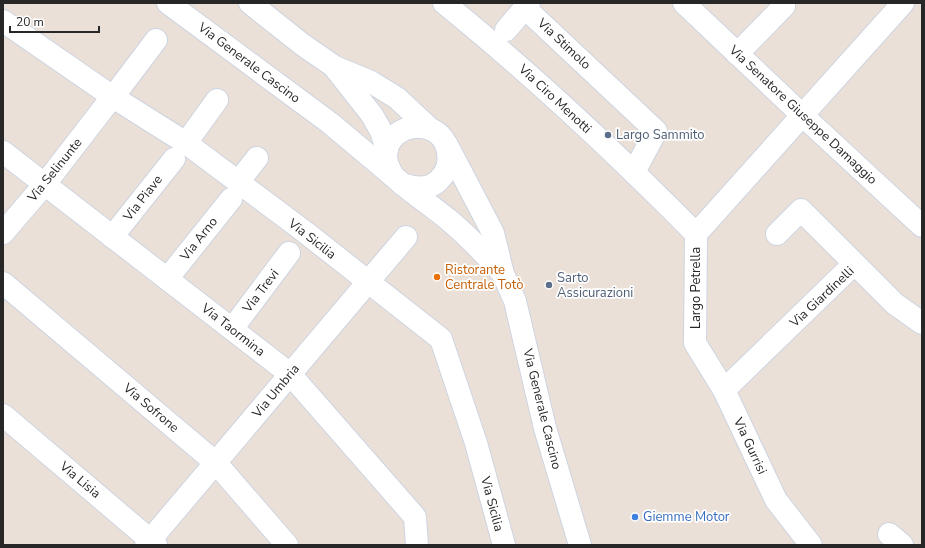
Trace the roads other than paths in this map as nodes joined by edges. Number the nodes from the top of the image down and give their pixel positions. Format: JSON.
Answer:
{"nodes":[{"id":1,"x":168,"y":3,"type":"edge"},
{"id":2,"x":250,"y":3,"type":"edge"},
{"id":3,"x":444,"y":3,"type":"edge"},
{"id":4,"x":903,"y":3,"type":"edge"},
{"id":5,"x":686,"y":4,"type":"edge"},
{"id":6,"x":527,"y":6,"type":"edge"},
{"id":7,"x":784,"y":6,"type":"dead end"},
{"id":8,"x":3,"y":21,"type":"edge"},
{"id":9,"x":506,"y":30,"type":"dead end"},
{"id":10,"x":156,"y":40,"type":"dead end"},
{"id":11,"x":737,"y":54,"type":"junction"},
{"id":12,"x":335,"y":67,"type":"junction"},
{"id":13,"x":217,"y":100,"type":"dead end"},
{"id":14,"x":110,"y":101,"type":"junction"},
{"id":15,"x":802,"y":115,"type":"junction"},
{"id":16,"x":330,"y":123,"type":"junction"},
{"id":17,"x":428,"y":128,"type":"junction"},
{"id":18,"x":384,"y":140,"type":"junction"},
{"id":19,"x":447,"y":145,"type":"junction"},
{"id":20,"x":180,"y":151,"type":"junction"},
{"id":21,"x":3,"y":152,"type":"edge"},
{"id":22,"x":257,"y":158,"type":"dead end"},
{"id":23,"x":634,"y":172,"type":"junction"},
{"id":24,"x":397,"y":179,"type":"junction"},
{"id":25,"x":45,"y":184,"type":"junction"},
{"id":26,"x":234,"y":191,"type":"junction"},
{"id":27,"x":922,"y":226,"type":"edge"},
{"id":28,"x":3,"y":233,"type":"edge"},
{"id":29,"x":696,"y":234,"type":"junction"},
{"id":30,"x":777,"y":234,"type":"dead end"},
{"id":31,"x":112,"y":237,"type":"junction"},
{"id":32,"x":406,"y":237,"type":"dead end"},
{"id":33,"x":289,"y":253,"type":"dead end"},
{"id":34,"x":854,"y":264,"type":"junction"},
{"id":35,"x":503,"y":274,"type":"junction"},
{"id":36,"x":167,"y":279,"type":"junction"},
{"id":37,"x":368,"y":282,"type":"junction"},
{"id":38,"x":3,"y":283,"type":"edge"},
{"id":39,"x":922,"y":323,"type":"edge"},
{"id":40,"x":232,"y":330,"type":"junction"},
{"id":41,"x":695,"y":343,"type":"joint"},
{"id":42,"x":290,"y":374,"type":"junction"},
{"id":43,"x":724,"y":390,"type":"junction"},
{"id":44,"x":3,"y":415,"type":"edge"},
{"id":45,"x":216,"y":463,"type":"junction"},
{"id":46,"x":151,"y":543,"type":"edge"},
{"id":47,"x":287,"y":545,"type":"edge"},
{"id":48,"x":417,"y":545,"type":"edge"},
{"id":49,"x":504,"y":545,"type":"edge"},
{"id":50,"x":580,"y":545,"type":"edge"},
{"id":51,"x":811,"y":545,"type":"edge"}],
"edges":[{"from":1,"to":16,"type":"street","name":"Via Generale Cascino"},
{"from":2,"to":12,"type":"street"},
{"from":3,"to":23,"type":"street","name":"Via Ciro Menotti"},
{"from":4,"to":15,"type":"street"},
{"from":5,"to":11,"type":"street","name":"Via Senatore Giuseppe Damaggio"},
{"from":6,"to":9,"type":"street"},
{"from":6,"to":23,"type":"street","name":"Via Stimolo"},
{"from":7,"to":11,"type":"street"},
{"from":8,"to":14,"type":"street","name":"Via Sicilia"},
{"from":10,"to":14,"type":"street","name":"Via Selinunte"},
{"from":11,"to":15,"type":"street","name":"Via Senatore Giuseppe Damaggio"},
{"from":12,"to":17,"type":"street"},
{"from":12,"to":18,"type":"street"},
{"from":13,"to":20,"type":"street","name":"Via Piave"},
{"from":14,"to":20,"type":"street","name":"Via Sicilia"},
{"from":14,"to":25,"type":"street","name":"Via Selinunte"},
{"from":15,"to":27,"type":"street","name":"Via Senatore Giuseppe Damaggio"},
{"from":15,"to":29,"type":"street"},
{"from":16,"to":18,"type":"street"},
{"from":16,"to":24,"type":"street","name":"Via Generale Cascino"},
{"from":17,"to":18,"type":"street"},
{"from":17,"to":19,"type":"street"},
{"from":18,"to":24,"type":"street"},
{"from":19,"to":24,"type":"street"},
{"from":19,"to":35,"type":"street"},
{"from":20,"to":26,"type":"street","name":"Via Sicilia"},
{"from":20,"to":31,"type":"street","name":"Via Piave"},
{"from":21,"to":25,"type":"street","name":"Via Taormina"},
{"from":22,"to":26,"type":"street","name":"Via Arno"},
{"from":23,"to":29,"type":"street","name":"Via Ciro Menotti"},
{"from":24,"to":35,"type":"street","name":"Via Generale Cascino"},
{"from":25,"to":28,"type":"street","name":"Via Selinunte"},
{"from":25,"to":31,"type":"street","name":"Via Taormina"},
{"from":26,"to":36,"type":"street","name":"Via Arno"},
{"from":26,"to":37,"type":"street","name":"Via Sicilia"},
{"from":29,"to":41,"type":"street","name":"Largo Petrella"},
{"from":30,"to":34,"type":"street"},
{"from":31,"to":36,"type":"street","name":"Via Taormina"},
{"from":32,"to":37,"type":"street","name":"Via Umbria"},
{"from":33,"to":40,"type":"street","name":"Via Trevi"},
{"from":34,"to":39,"type":"street","name":"Via Giardinelli"},
{"from":34,"to":43,"type":"street","name":"Via Giardinelli"},
{"from":35,"to":50,"type":"street","name":"Via Generale Cascino"},
{"from":36,"to":40,"type":"street","name":"Via Taormina"},
{"from":37,"to":42,"type":"street","name":"Via Umbria"},
{"from":37,"to":49,"type":"street","name":"Via Sicilia"},
{"from":38,"to":45,"type":"street","name":"Via Sofrone"},
{"from":40,"to":42,"type":"street","name":"Via Taormina"},
{"from":41,"to":43,"type":"street","name":"Via Gurrisi"},
{"from":42,"to":45,"type":"street","name":"Via Umbria"},
{"from":42,"to":48,"type":"street","name":"Via Taormina"},
{"from":43,"to":51,"type":"street","name":"Via Gurrisi"},
{"from":44,"to":46,"type":"street","name":"Via Lisia"},
{"from":45,"to":46,"type":"street","name":"Via Umbria"},
{"from":45,"to":47,"type":"street","name":"Via Sofrone"}]}
